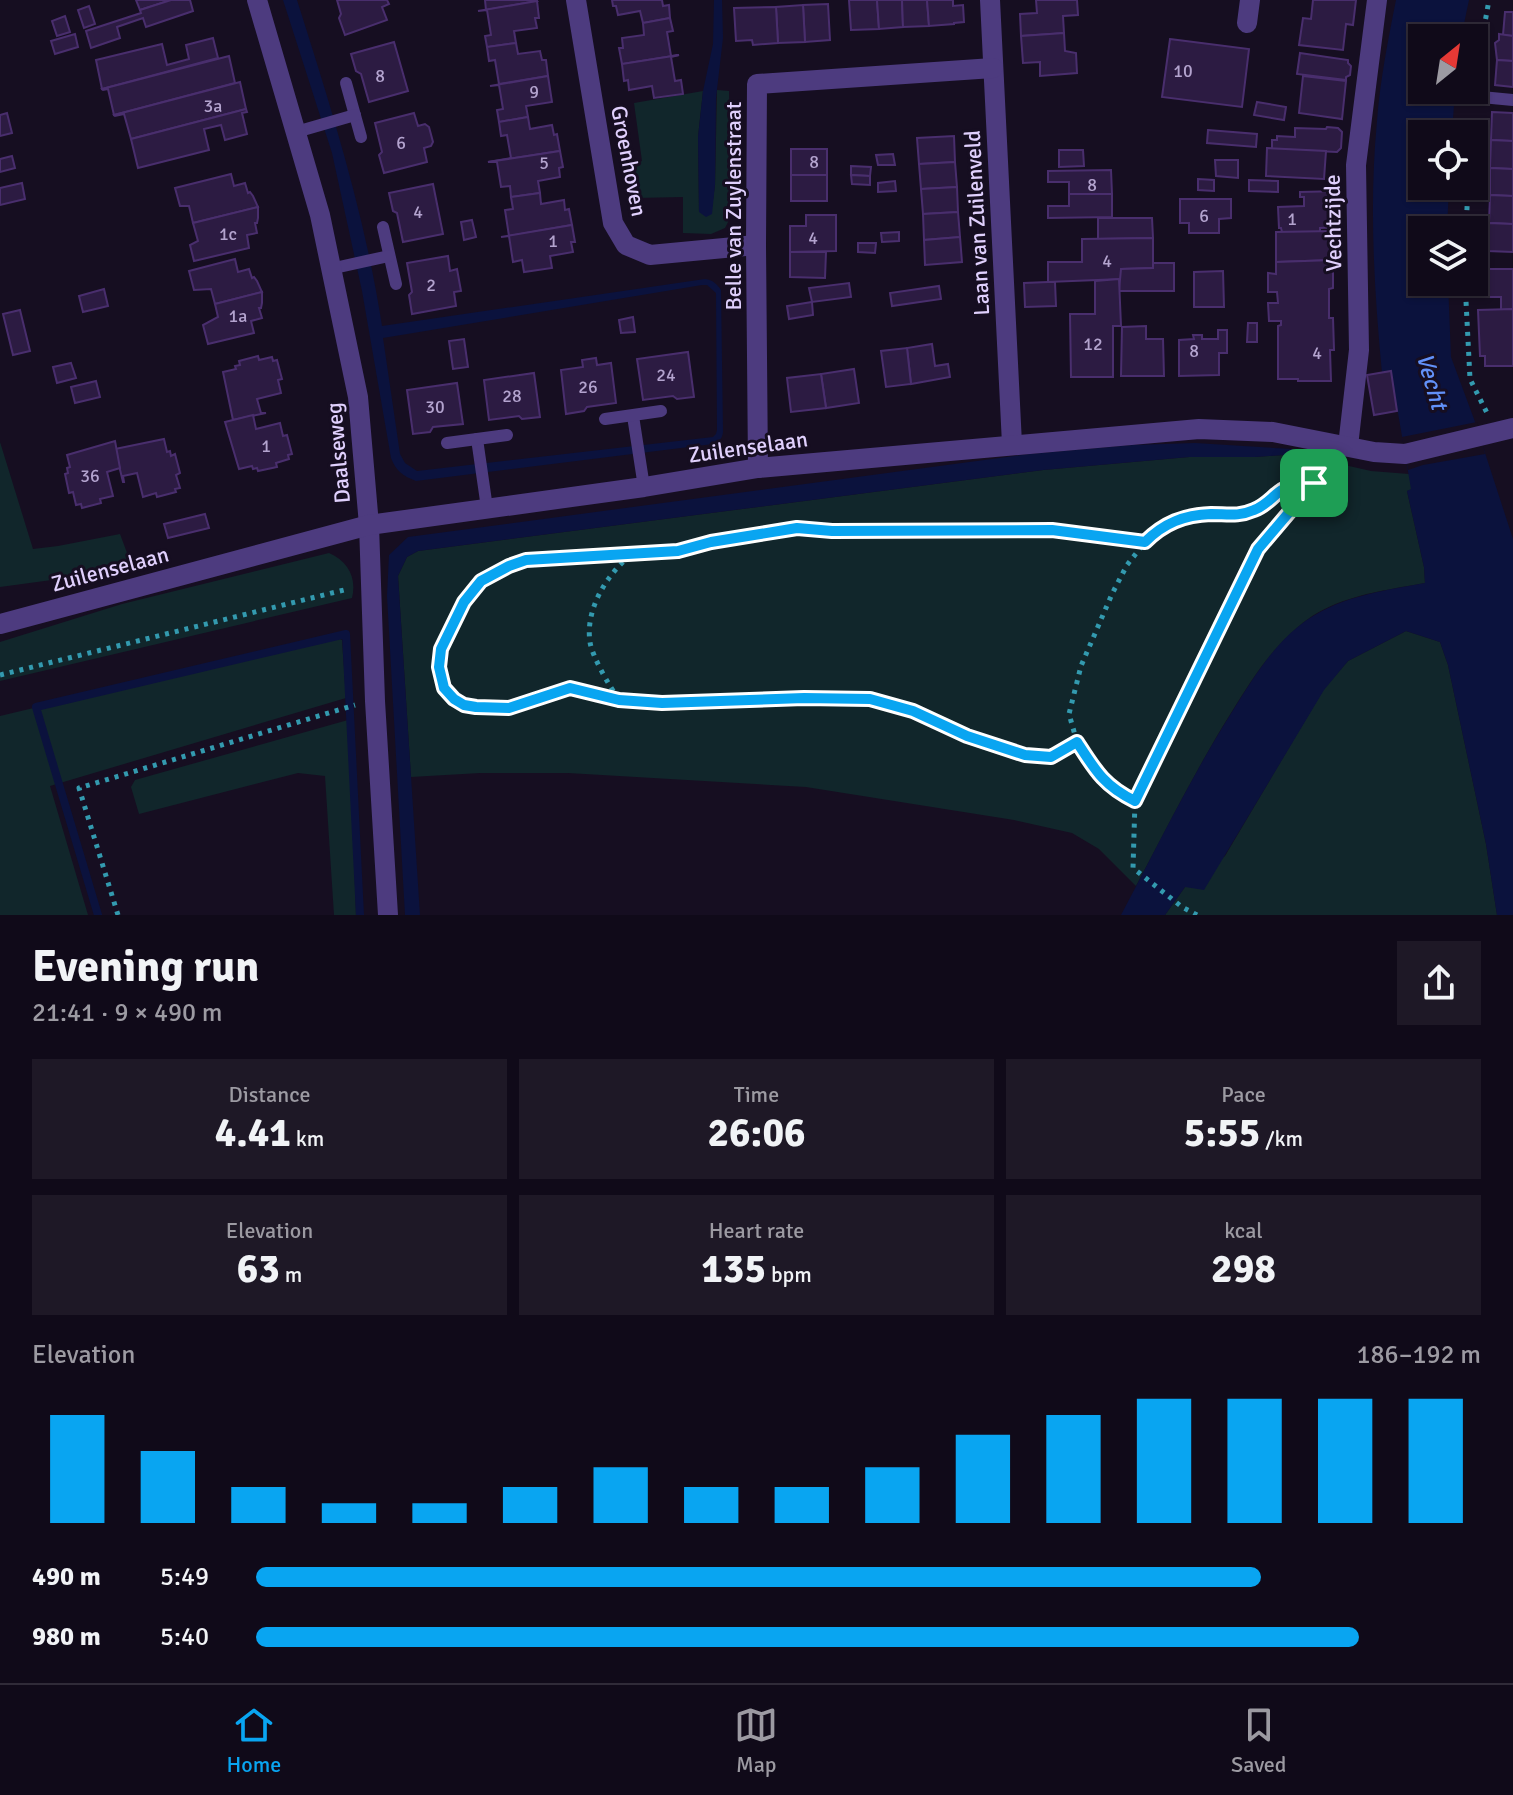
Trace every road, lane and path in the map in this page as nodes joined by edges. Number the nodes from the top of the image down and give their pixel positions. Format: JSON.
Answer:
{"nodes":[{"id":1,"x":257,"y":0,"type":"edge"},
{"id":2,"x":576,"y":0,"type":"edge"},
{"id":3,"x":990,"y":0,"type":"edge"},
{"id":4,"x":1250,"y":0,"type":"edge"},
{"id":5,"x":1377,"y":0,"type":"edge"},
{"id":6,"x":1489,"y":0,"type":"edge"},
{"id":7,"x":1247,"y":23,"type":"dead end"},
{"id":8,"x":1485,"y":24,"type":"edge"},
{"id":9,"x":993,"y":68,"type":"junction"},
{"id":10,"x":346,"y":83,"type":"dead end"},
{"id":11,"x":1488,"y":98,"type":"edge"},
{"id":12,"x":1513,"y":100,"type":"edge"},
{"id":13,"x":355,"y":115,"type":"junction"},
{"id":14,"x":304,"y":130,"type":"junction"},
{"id":15,"x":361,"y":137,"type":"dead end"},
{"id":16,"x":383,"y":227,"type":"dead end"},
{"id":17,"x":756,"y":245,"type":"junction"},
{"id":18,"x":389,"y":256,"type":"junction"},
{"id":19,"x":340,"y":267,"type":"junction"},
{"id":20,"x":396,"y":284,"type":"dead end"},
{"id":21,"x":1466,"y":296,"type":"edge"},
{"id":22,"x":661,"y":411,"type":"dead end"},
{"id":23,"x":633,"y":416,"type":"junction"},
{"id":24,"x":605,"y":419,"type":"dead end"},
{"id":25,"x":1496,"y":433,"type":"edge"},
{"id":26,"x":507,"y":435,"type":"dead end"},
{"id":27,"x":477,"y":439,"type":"junction"},
{"id":28,"x":447,"y":443,"type":"dead end"},
{"id":29,"x":1012,"y":444,"type":"junction"},
{"id":30,"x":1348,"y":446,"type":"junction"},
{"id":31,"x":758,"y":468,"type":"junction"},
{"id":32,"x":1314,"y":483,"type":"junction"},
{"id":33,"x":644,"y":487,"type":"junction"},
{"id":34,"x":487,"y":508,"type":"junction"},
{"id":35,"x":369,"y":525,"type":"junction"},
{"id":36,"x":1145,"y":542,"type":"junction"},
{"id":37,"x":639,"y":554,"type":"junction"},
{"id":38,"x":370,"y":584,"type":"junction"},
{"id":39,"x":0,"y":624,"type":"edge"},
{"id":40,"x":0,"y":675,"type":"edge"},
{"id":41,"x":619,"y":700,"type":"junction"},
{"id":42,"x":375,"y":701,"type":"junction"},
{"id":43,"x":1077,"y":742,"type":"junction"},
{"id":44,"x":1135,"y":801,"type":"junction"},
{"id":45,"x":118,"y":915,"type":"edge"},
{"id":46,"x":388,"y":915,"type":"edge"},
{"id":47,"x":1197,"y":915,"type":"edge"}],
"edges":[{"from":1,"to":14,"type":"street","name":"Daalseweg"},
{"from":2,"to":17,"type":"street","name":"Groenhoven"},
{"from":3,"to":9,"type":"street","name":"Laan van Zuilenveld"},
{"from":4,"to":7,"type":"street"},
{"from":5,"to":30,"type":"street","name":"Vechtzijde"},
{"from":6,"to":8,"type":"path"},
{"from":9,"to":17,"type":"street","name":"Belle van Zuylenstraat"},
{"from":9,"to":29,"type":"street","name":"Laan van Zuilenveld"},
{"from":10,"to":13,"type":"lane"},
{"from":11,"to":12,"type":"lane"},
{"from":13,"to":14,"type":"lane"},
{"from":13,"to":15,"type":"lane"},
{"from":14,"to":19,"type":"street","name":"Daalseweg"},
{"from":16,"to":18,"type":"lane"},
{"from":17,"to":31,"type":"street","name":"Belle van Zuylenstraat"},
{"from":18,"to":19,"type":"lane"},
{"from":18,"to":20,"type":"lane"},
{"from":19,"to":35,"type":"street","name":"Daalseweg"},
{"from":21,"to":25,"type":"path"},
{"from":22,"to":23,"type":"lane"},
{"from":23,"to":24,"type":"lane"},
{"from":23,"to":33,"type":"lane"},
{"from":25,"to":30,"type":"street","name":"Zuilenselaan"},
{"from":26,"to":27,"type":"lane"},
{"from":27,"to":28,"type":"lane"},
{"from":27,"to":34,"type":"lane"},
{"from":29,"to":30,"type":"street","name":"Zuilenselaan"},
{"from":29,"to":31,"type":"street","name":"Zuilenselaan"},
{"from":30,"to":32,"type":"path"},
{"from":31,"to":33,"type":"street","name":"Zuilenselaan"},
{"from":32,"to":36,"type":"path"},
{"from":32,"to":44,"type":"path"},
{"from":33,"to":34,"type":"street","name":"Zuilenselaan"},
{"from":34,"to":35,"type":"street","name":"Zuilenselaan"},
{"from":35,"to":38,"type":"street","name":"Daalseweg"},
{"from":35,"to":39,"type":"street","name":"Zuilenselaan"},
{"from":36,"to":37,"type":"path"},
{"from":36,"to":43,"type":"path"},
{"from":37,"to":41,"type":"path"},
{"from":37,"to":41,"type":"path"},
{"from":38,"to":40,"type":"path"},
{"from":38,"to":42,"type":"street","name":"Daalseweg"},
{"from":41,"to":43,"type":"path"},
{"from":42,"to":45,"type":"path"},
{"from":42,"to":46,"type":"street","name":"Daalseweg"},
{"from":43,"to":44,"type":"path"},
{"from":44,"to":47,"type":"path"}]}
